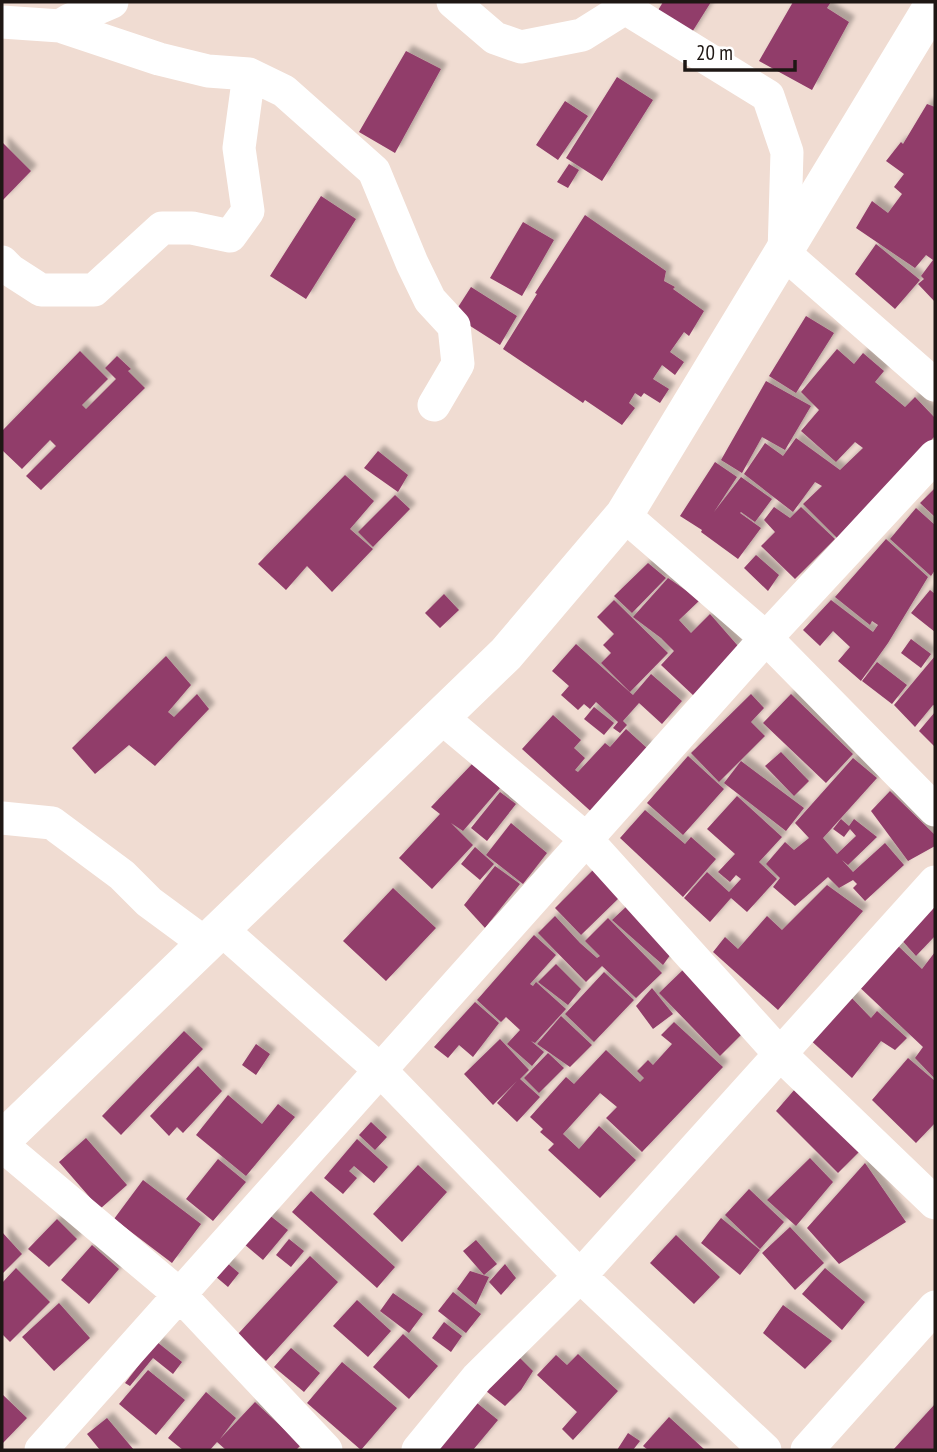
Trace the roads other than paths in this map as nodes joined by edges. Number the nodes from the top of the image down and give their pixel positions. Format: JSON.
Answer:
{"nodes":[{"id":1,"x":112,"y":2,"type":"edge"},
{"id":2,"x":453,"y":2,"type":"edge"},
{"id":3,"x":935,"y":2,"type":"edge"},
{"id":4,"x":626,"y":5,"type":"edge"},
{"id":5,"x":2,"y":22,"type":"edge"},
{"id":6,"x":60,"y":26,"type":"junction"},
{"id":7,"x":249,"y":74,"type":"junction"},
{"id":8,"x":784,"y":253,"type":"junction"},
{"id":9,"x":2,"y":262,"type":"edge"},
{"id":10,"x":935,"y":385,"type":"edge"},
{"id":11,"x":434,"y":405,"type":"dead end"},
{"id":12,"x":935,"y":456,"type":"edge"},
{"id":13,"x":624,"y":515,"type":"junction"},
{"id":14,"x":766,"y":638,"type":"junction"},
{"id":15,"x":441,"y":717,"type":"junction"},
{"id":16,"x":935,"y":810,"type":"edge"},
{"id":17,"x":2,"y":818,"type":"edge"},
{"id":18,"x":586,"y":839,"type":"junction"},
{"id":19,"x":935,"y":882,"type":"edge"},
{"id":20,"x":213,"y":937,"type":"junction"},
{"id":21,"x":780,"y":1054,"type":"junction"},
{"id":22,"x":380,"y":1070,"type":"junction"},
{"id":23,"x":2,"y":1143,"type":"edge"},
{"id":24,"x":935,"y":1203,"type":"edge"},
{"id":25,"x":580,"y":1276,"type":"junction"},
{"id":26,"x":180,"y":1295,"type":"junction"},
{"id":27,"x":935,"y":1307,"type":"edge"},
{"id":28,"x":41,"y":1450,"type":"edge"},
{"id":29,"x":326,"y":1450,"type":"edge"},
{"id":30,"x":418,"y":1450,"type":"edge"},
{"id":31,"x":765,"y":1450,"type":"edge"},
{"id":32,"x":807,"y":1450,"type":"edge"}],
"edges":[{"from":1,"to":6,"type":"street"},
{"from":2,"to":4,"type":"street"},
{"from":3,"to":8,"type":"street"},
{"from":4,"to":8,"type":"street"},
{"from":5,"to":6,"type":"street"},
{"from":6,"to":7,"type":"street"},
{"from":7,"to":9,"type":"street"},
{"from":7,"to":11,"type":"street"},
{"from":8,"to":10,"type":"street"},
{"from":8,"to":13,"type":"street"},
{"from":12,"to":14,"type":"street"},
{"from":13,"to":14,"type":"street"},
{"from":13,"to":15,"type":"street"},
{"from":14,"to":16,"type":"street"},
{"from":14,"to":18,"type":"street"},
{"from":15,"to":18,"type":"street"},
{"from":15,"to":20,"type":"street"},
{"from":17,"to":20,"type":"street"},
{"from":18,"to":21,"type":"street"},
{"from":18,"to":22,"type":"street"},
{"from":19,"to":21,"type":"street"},
{"from":20,"to":22,"type":"street"},
{"from":20,"to":23,"type":"street"},
{"from":21,"to":24,"type":"street"},
{"from":21,"to":25,"type":"street"},
{"from":22,"to":25,"type":"street"},
{"from":22,"to":26,"type":"street"},
{"from":23,"to":26,"type":"street"},
{"from":25,"to":30,"type":"street"},
{"from":25,"to":31,"type":"street"},
{"from":26,"to":28,"type":"street"},
{"from":26,"to":29,"type":"street"},
{"from":27,"to":32,"type":"street"}]}
